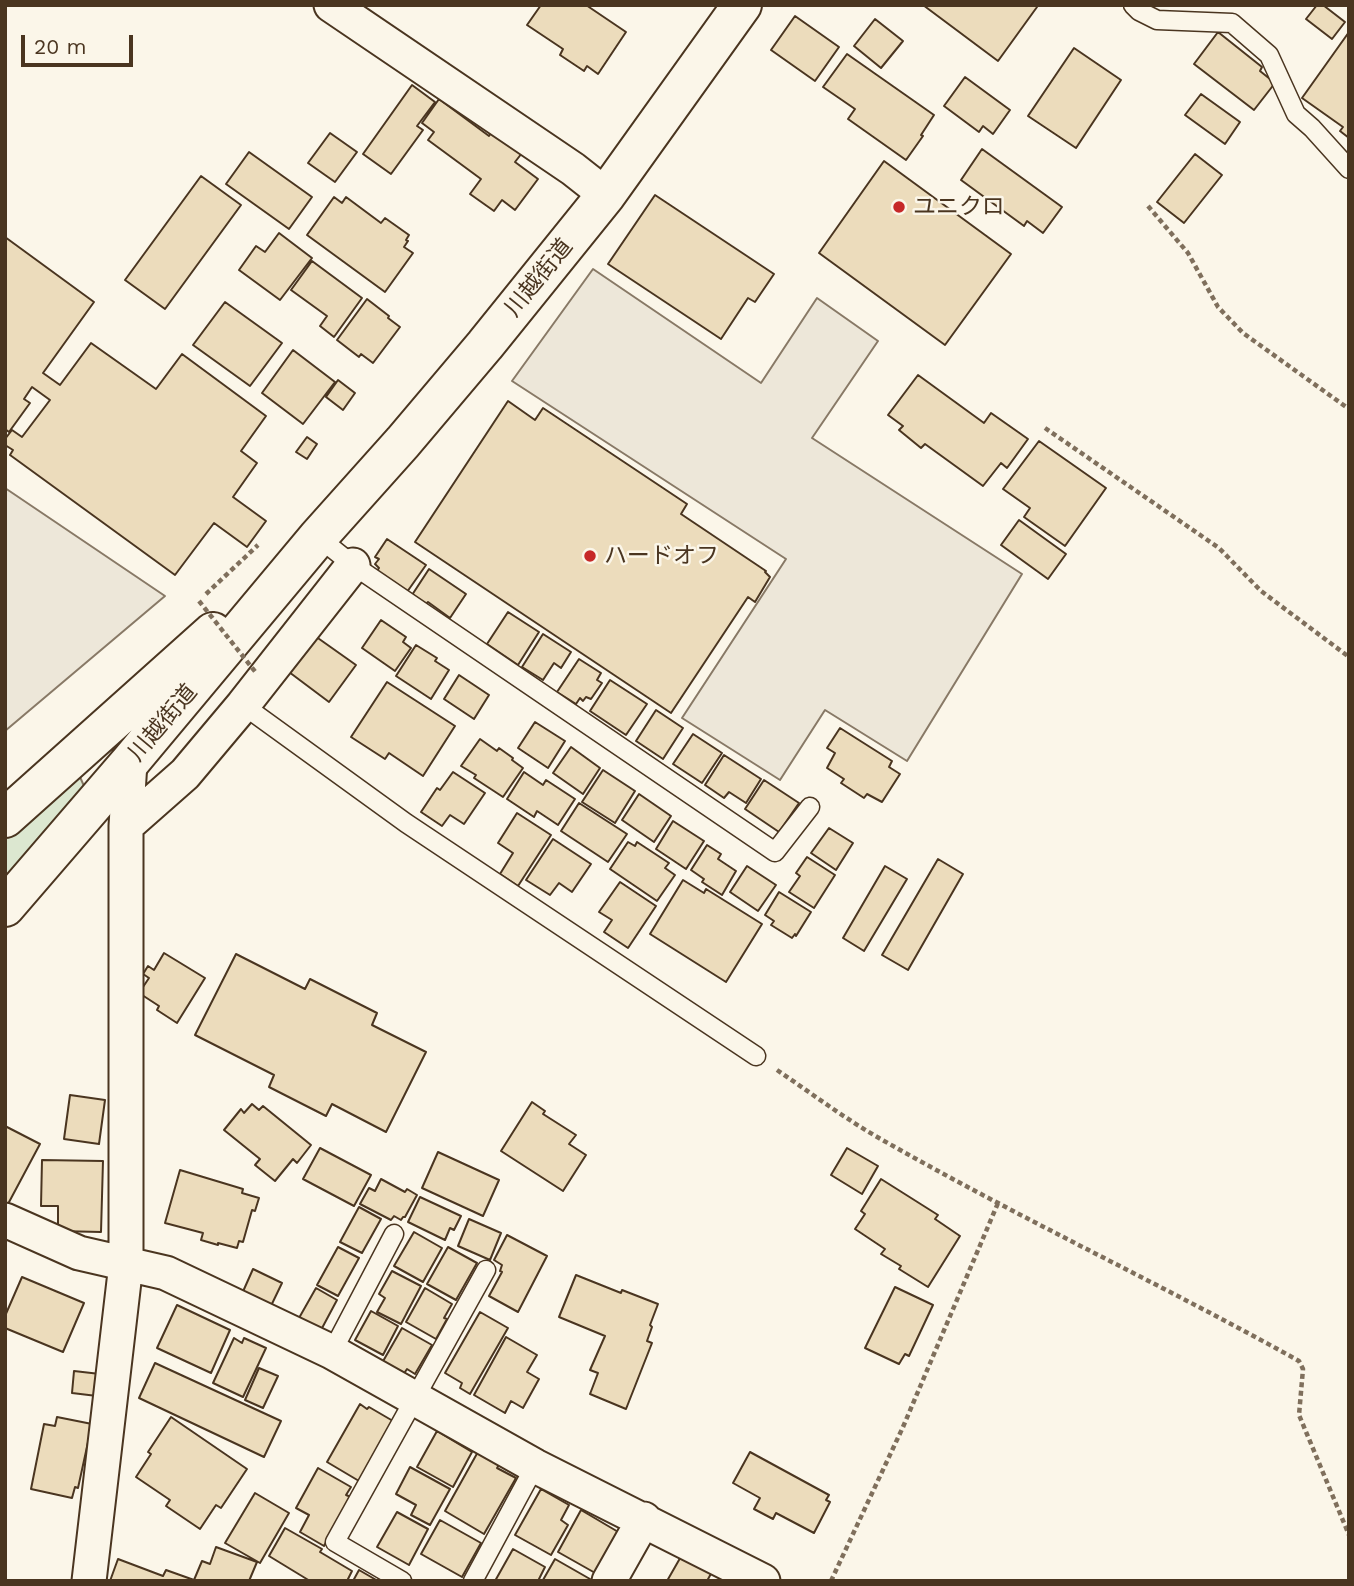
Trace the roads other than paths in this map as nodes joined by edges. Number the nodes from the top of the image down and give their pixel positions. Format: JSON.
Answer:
{"nodes":[{"id":1,"x":331,"y":5,"type":"edge"},
{"id":2,"x":742,"y":5,"type":"edge"},
{"id":3,"x":1133,"y":5,"type":"edge"},
{"id":4,"x":1349,"y":169,"type":"edge"},
{"id":5,"x":606,"y":195,"type":"junction"},
{"id":6,"x":318,"y":537,"type":"junction"},
{"id":7,"x":353,"y":565,"type":"junction"},
{"id":8,"x":243,"y":705,"type":"junction"},
{"id":9,"x":130,"y":762,"type":"junction"},
{"id":10,"x":810,"y":807,"type":"dead end"},
{"id":11,"x":5,"y":818,"type":"edge"},
{"id":12,"x":127,"y":827,"type":"junction"},
{"id":13,"x":5,"y":907,"type":"edge"},
{"id":14,"x":756,"y":1056,"type":"road end"},
{"id":15,"x":5,"y":1220,"type":"edge"},
{"id":16,"x":394,"y":1234,"type":"dead end"},
{"id":17,"x":126,"y":1264,"type":"junction"},
{"id":18,"x":486,"y":1270,"type":"dead end"},
{"id":19,"x":332,"y":1352,"type":"junction"},
{"id":20,"x":416,"y":1398,"type":"junction"},
{"id":21,"x":535,"y":1466,"type":"junction"},
{"id":22,"x":644,"y":1519,"type":"junction"},
{"id":23,"x":89,"y":1581,"type":"edge"},
{"id":24,"x":402,"y":1581,"type":"edge"},
{"id":25,"x":473,"y":1581,"type":"edge"},
{"id":26,"x":609,"y":1581,"type":"edge"},
{"id":27,"x":763,"y":1581,"type":"edge"}],
"edges":[{"from":1,"to":5,"type":"street"},
{"from":2,"to":5,"type":"highway","name":"川越街道"},
{"from":3,"to":4,"type":"lane"},
{"from":5,"to":6,"type":"highway","name":"川越街道"},
{"from":6,"to":7,"type":"lane"},
{"from":6,"to":9,"type":"highway","name":"川越街道"},
{"from":6,"to":11,"type":"highway","name":"川越街道"},
{"from":7,"to":8,"type":"street"},
{"from":7,"to":10,"type":"lane"},
{"from":8,"to":12,"type":"street"},
{"from":8,"to":14,"type":"lane"},
{"from":9,"to":12,"type":"street"},
{"from":9,"to":13,"type":"highway","name":"川越街道"},
{"from":12,"to":17,"type":"street"},
{"from":15,"to":17,"type":"street"},
{"from":16,"to":19,"type":"lane"},
{"from":17,"to":19,"type":"street"},
{"from":17,"to":23,"type":"street"},
{"from":18,"to":20,"type":"lane"},
{"from":19,"to":20,"type":"street"},
{"from":20,"to":21,"type":"street"},
{"from":20,"to":24,"type":"lane"},
{"from":21,"to":22,"type":"street"},
{"from":21,"to":25,"type":"lane"},
{"from":22,"to":26,"type":"street"},
{"from":22,"to":27,"type":"street"}]}
